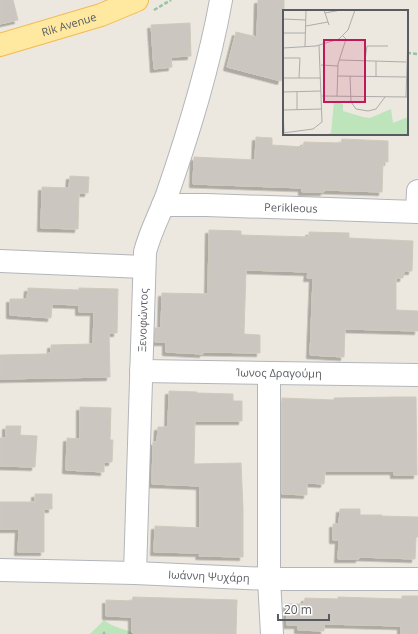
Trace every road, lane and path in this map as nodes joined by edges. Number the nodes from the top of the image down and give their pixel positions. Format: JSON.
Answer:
{"nodes":[{"id":1,"x":137,"y":0,"type":"edge"},
{"id":2,"x":220,"y":5,"type":"edge"},
{"id":3,"x":0,"y":45,"type":"edge"},
{"id":4,"x":408,"y":53,"type":"edge"},
{"id":5,"x":418,"y":54,"type":"edge"},
{"id":6,"x":163,"y":205,"type":"junction"},
{"id":7,"x":418,"y":205,"type":"edge"},
{"id":8,"x":0,"y":261,"type":"edge"},
{"id":9,"x":144,"y":266,"type":"junction"},
{"id":10,"x":141,"y":371,"type":"junction"},
{"id":11,"x":269,"y":373,"type":"junction"},
{"id":12,"x":418,"y":375,"type":"edge"},
{"id":13,"x":0,"y":570,"type":"edge"},
{"id":14,"x":135,"y":573,"type":"junction"},
{"id":15,"x":269,"y":579,"type":"junction"},
{"id":16,"x":418,"y":579,"type":"edge"},
{"id":17,"x":272,"y":634,"type":"edge"}],
"edges":[{"from":1,"to":3,"type":"main road","name":"Rik Avenue"},
{"from":2,"to":6,"type":"street","name":"Ξενοφώντος"},
{"from":4,"to":5,"type":"path"},
{"from":6,"to":7,"type":"street","name":"Perikleous"},
{"from":6,"to":9,"type":"street","name":"Ξενοφώντος"},
{"from":8,"to":9,"type":"street"},
{"from":9,"to":10,"type":"street","name":"Ξενοφώντος"},
{"from":10,"to":11,"type":"street","name":"Ίωνος Δραγούμη"},
{"from":10,"to":14,"type":"street","name":"Ξενοφώντος"},
{"from":11,"to":12,"type":"street","name":"Ίωνος Δραγούμη"},
{"from":11,"to":15,"type":"street"},
{"from":13,"to":14,"type":"street","name":"Ιωάννη Ψυχάρη"},
{"from":14,"to":15,"type":"street","name":"Ιωάννη Ψυχάρη"},
{"from":15,"to":16,"type":"street","name":"Ιωάννη Ψυχάρη"},
{"from":15,"to":17,"type":"street"}]}
